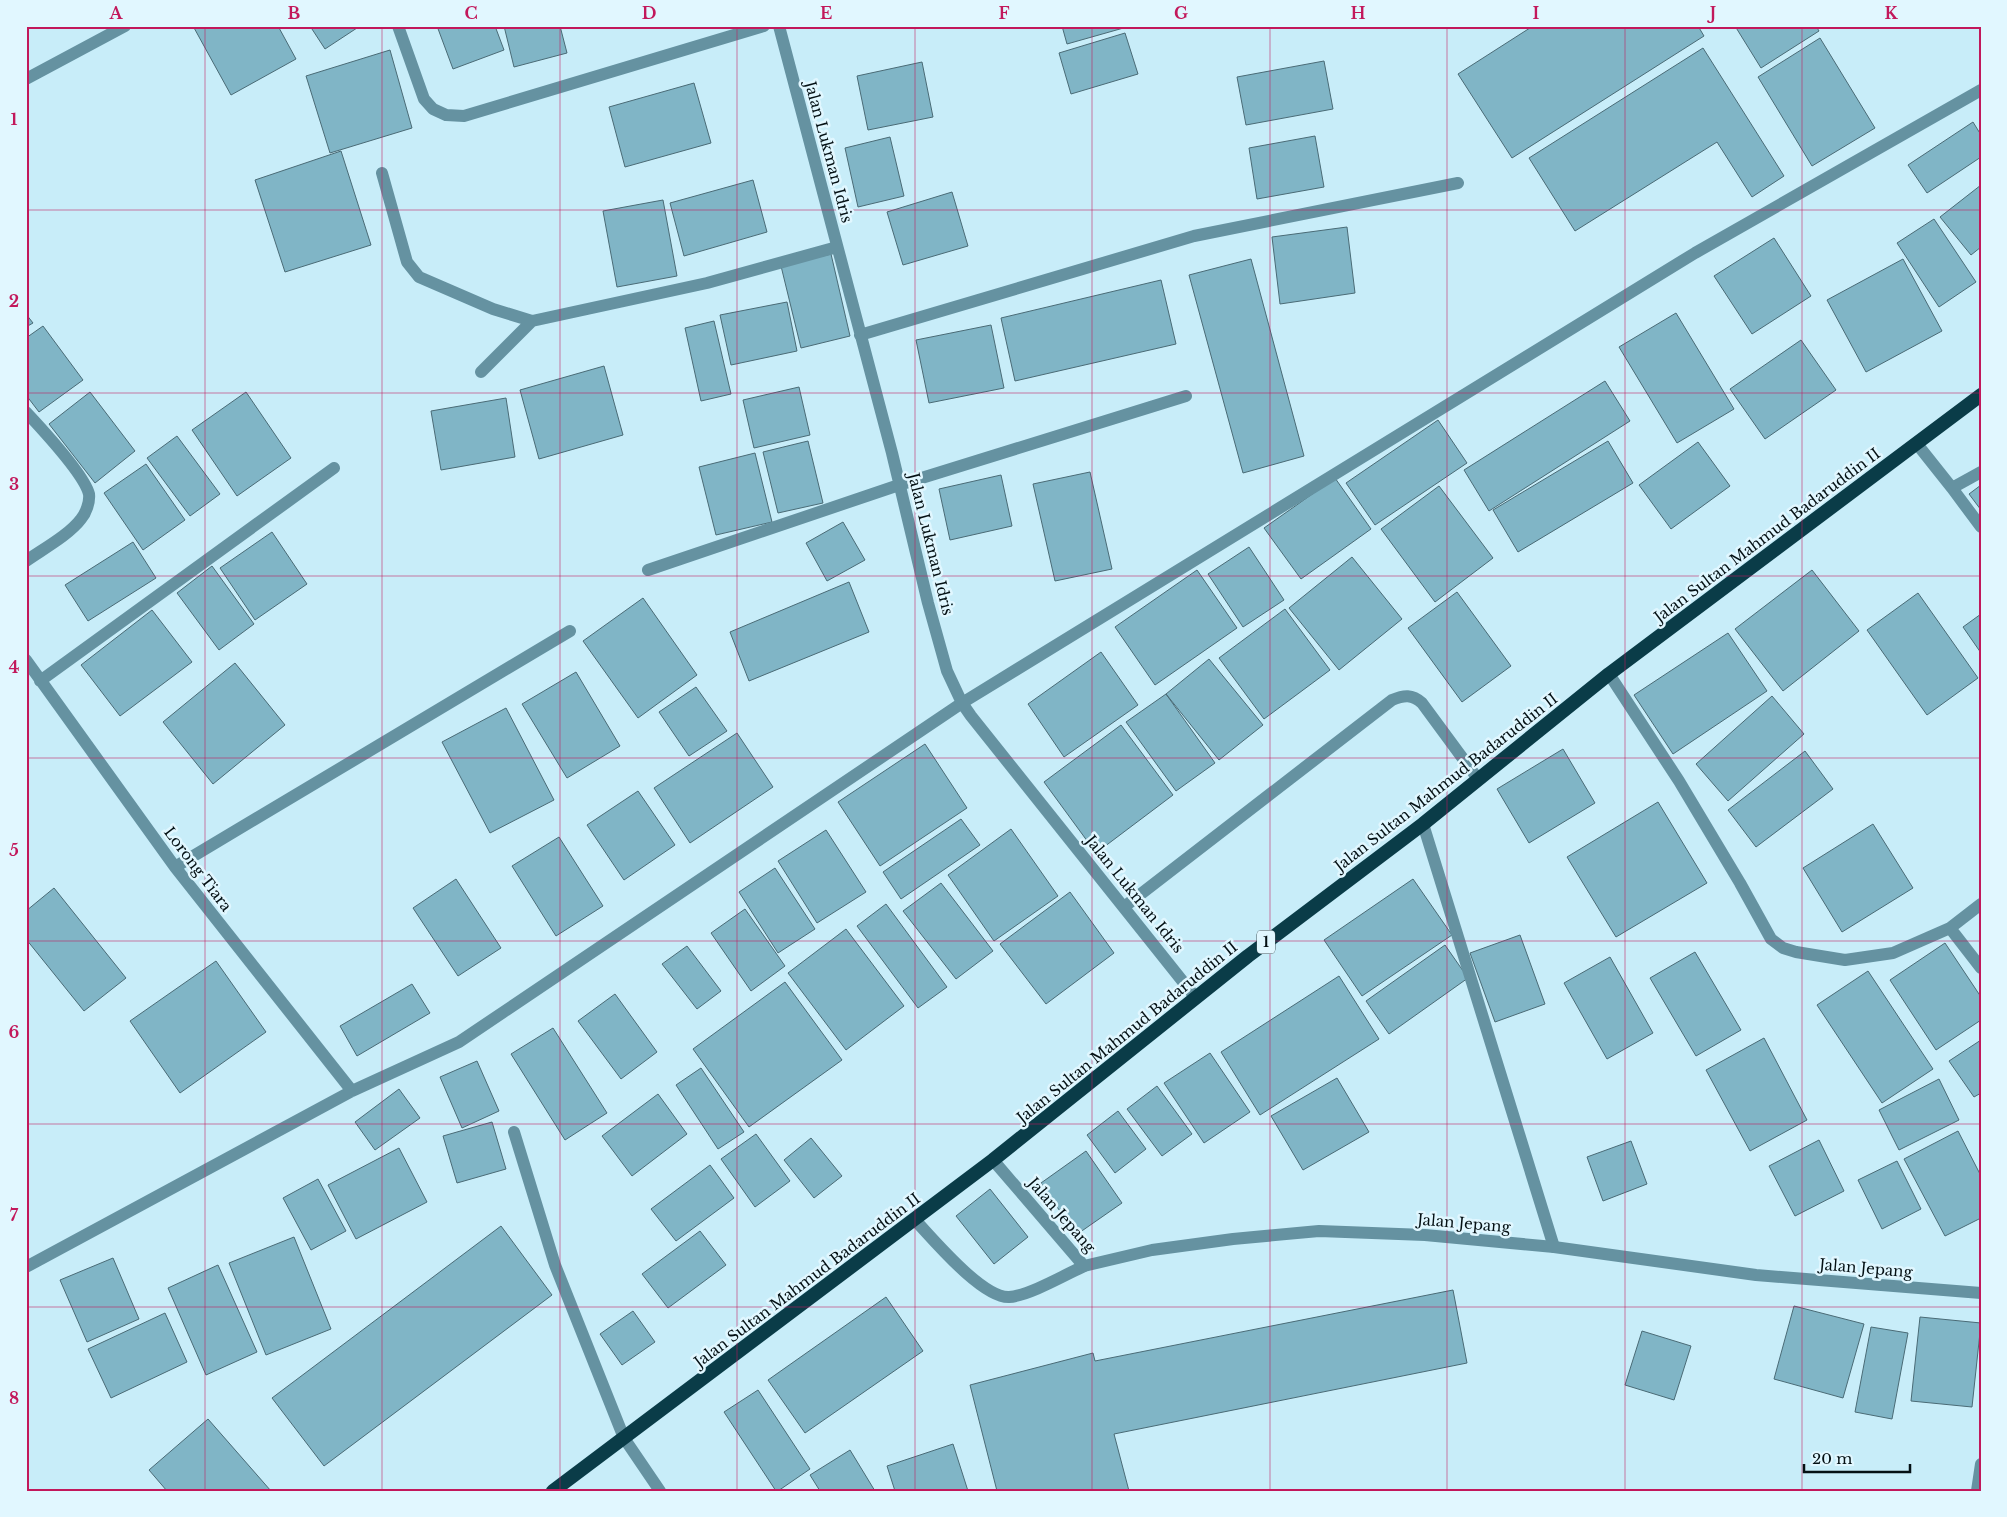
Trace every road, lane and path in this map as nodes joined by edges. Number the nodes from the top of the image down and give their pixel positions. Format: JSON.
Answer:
{"nodes":[{"id":1,"x":125,"y":26,"type":"edge"},
{"id":2,"x":398,"y":26,"type":"edge"},
{"id":3,"x":764,"y":26,"type":"edge"},
{"id":4,"x":779,"y":26,"type":"edge"},
{"id":5,"x":26,"y":79,"type":"edge"},
{"id":6,"x":1981,"y":90,"type":"edge"},
{"id":7,"x":382,"y":173,"type":"dead end"},
{"id":8,"x":1458,"y":183,"type":"dead end"},
{"id":9,"x":837,"y":247,"type":"junction"},
{"id":10,"x":532,"y":321,"type":"junction"},
{"id":11,"x":860,"y":334,"type":"junction"},
{"id":12,"x":482,"y":372,"type":"dead end"},
{"id":13,"x":1981,"y":395,"type":"edge"},
{"id":14,"x":1186,"y":396,"type":"dead end"},
{"id":15,"x":26,"y":412,"type":"edge"},
{"id":16,"x":1917,"y":444,"type":"junction"},
{"id":17,"x":334,"y":468,"type":"dead end"},
{"id":18,"x":1981,"y":472,"type":"edge"},
{"id":19,"x":899,"y":485,"type":"junction"},
{"id":20,"x":1952,"y":488,"type":"junction"},
{"id":21,"x":1981,"y":527,"type":"edge"},
{"id":22,"x":26,"y":561,"type":"edge"},
{"id":23,"x":648,"y":570,"type":"dead end"},
{"id":24,"x":570,"y":631,"type":"dead end"},
{"id":25,"x":26,"y":660,"type":"edge"},
{"id":26,"x":1608,"y":674,"type":"junction"},
{"id":27,"x":40,"y":681,"type":"junction"},
{"id":28,"x":962,"y":703,"type":"junction"},
{"id":29,"x":1478,"y":779,"type":"junction"},
{"id":30,"x":1422,"y":824,"type":"junction"},
{"id":31,"x":175,"y":867,"type":"junction"},
{"id":32,"x":1981,"y":904,"type":"edge"},
{"id":33,"x":1124,"y":907,"type":"junction"},
{"id":34,"x":1950,"y":928,"type":"junction"},
{"id":35,"x":1981,"y":968,"type":"edge"},
{"id":36,"x":1196,"y":998,"type":"junction"},
{"id":37,"x":352,"y":1091,"type":"junction"},
{"id":38,"x":514,"y":1132,"type":"dead end"},
{"id":39,"x":993,"y":1160,"type":"junction"},
{"id":40,"x":915,"y":1220,"type":"junction"},
{"id":41,"x":1554,"y":1247,"type":"junction"},
{"id":42,"x":1084,"y":1266,"type":"junction"},
{"id":43,"x":26,"y":1267,"type":"edge"},
{"id":44,"x":1981,"y":1293,"type":"edge"},
{"id":45,"x":624,"y":1438,"type":"junction"},
{"id":46,"x":1981,"y":1464,"type":"edge"},
{"id":47,"x":553,"y":1491,"type":"edge"},
{"id":48,"x":660,"y":1491,"type":"edge"},
{"id":49,"x":1977,"y":1491,"type":"edge"}],
"edges":[{"from":1,"to":5,"type":"street"},
{"from":2,"to":3,"type":"street"},
{"from":4,"to":9,"type":"street","name":"Jalan Lukman Idris"},
{"from":6,"to":28,"type":"street"},
{"from":7,"to":10,"type":"street"},
{"from":8,"to":11,"type":"street"},
{"from":9,"to":10,"type":"street"},
{"from":9,"to":11,"type":"street","name":"Jalan Lukman Idris"},
{"from":10,"to":12,"type":"street"},
{"from":11,"to":19,"type":"street","name":"Jalan Lukman Idris"},
{"from":13,"to":16,"type":"highway","name":"Jalan Sultan Mahmud Badaruddin II","number":"1"},
{"from":14,"to":19,"type":"street"},
{"from":15,"to":22,"type":"street"},
{"from":16,"to":20,"type":"street"},
{"from":16,"to":26,"type":"highway","name":"Jalan Sultan Mahmud Badaruddin II","number":"1"},
{"from":17,"to":27,"type":"street"},
{"from":18,"to":20,"type":"street"},
{"from":19,"to":23,"type":"street"},
{"from":19,"to":28,"type":"street","name":"Jalan Lukman Idris"},
{"from":20,"to":21,"type":"street"},
{"from":24,"to":31,"type":"street"},
{"from":25,"to":27,"type":"street","name":"Lorong Tiara"},
{"from":26,"to":29,"type":"highway","name":"Jalan Sultan Mahmud Badaruddin II","number":"1"},
{"from":26,"to":34,"type":"street"},
{"from":27,"to":31,"type":"street","name":"Lorong Tiara"},
{"from":28,"to":33,"type":"street","name":"Jalan Lukman Idris"},
{"from":28,"to":37,"type":"street"},
{"from":29,"to":30,"type":"highway","name":"Jalan Sultan Mahmud Badaruddin II","number":"1"},
{"from":29,"to":33,"type":"street"},
{"from":30,"to":36,"type":"highway","name":"Jalan Sultan Mahmud Badaruddin II","number":"1"},
{"from":30,"to":41,"type":"street"},
{"from":31,"to":37,"type":"street","name":"Lorong Tiara"},
{"from":32,"to":34,"type":"street"},
{"from":33,"to":36,"type":"street","name":"Jalan Lukman Idris"},
{"from":34,"to":35,"type":"street"},
{"from":36,"to":39,"type":"highway","name":"Jalan Sultan Mahmud Badaruddin II","number":"1"},
{"from":37,"to":43,"type":"street"},
{"from":38,"to":45,"type":"street"},
{"from":39,"to":40,"type":"highway","name":"Jalan Sultan Mahmud Badaruddin II","number":"1"},
{"from":39,"to":42,"type":"street","name":"Jalan Jepang"},
{"from":40,"to":42,"type":"street"},
{"from":40,"to":45,"type":"highway","name":"Jalan Sultan Mahmud Badaruddin II","number":"1"},
{"from":41,"to":42,"type":"street","name":"Jalan Jepang"},
{"from":41,"to":44,"type":"street","name":"Jalan Jepang"},
{"from":45,"to":47,"type":"highway","name":"Jalan Sultan Mahmud Badaruddin II","number":"1"},
{"from":45,"to":48,"type":"street"},
{"from":46,"to":49,"type":"street"}]}
